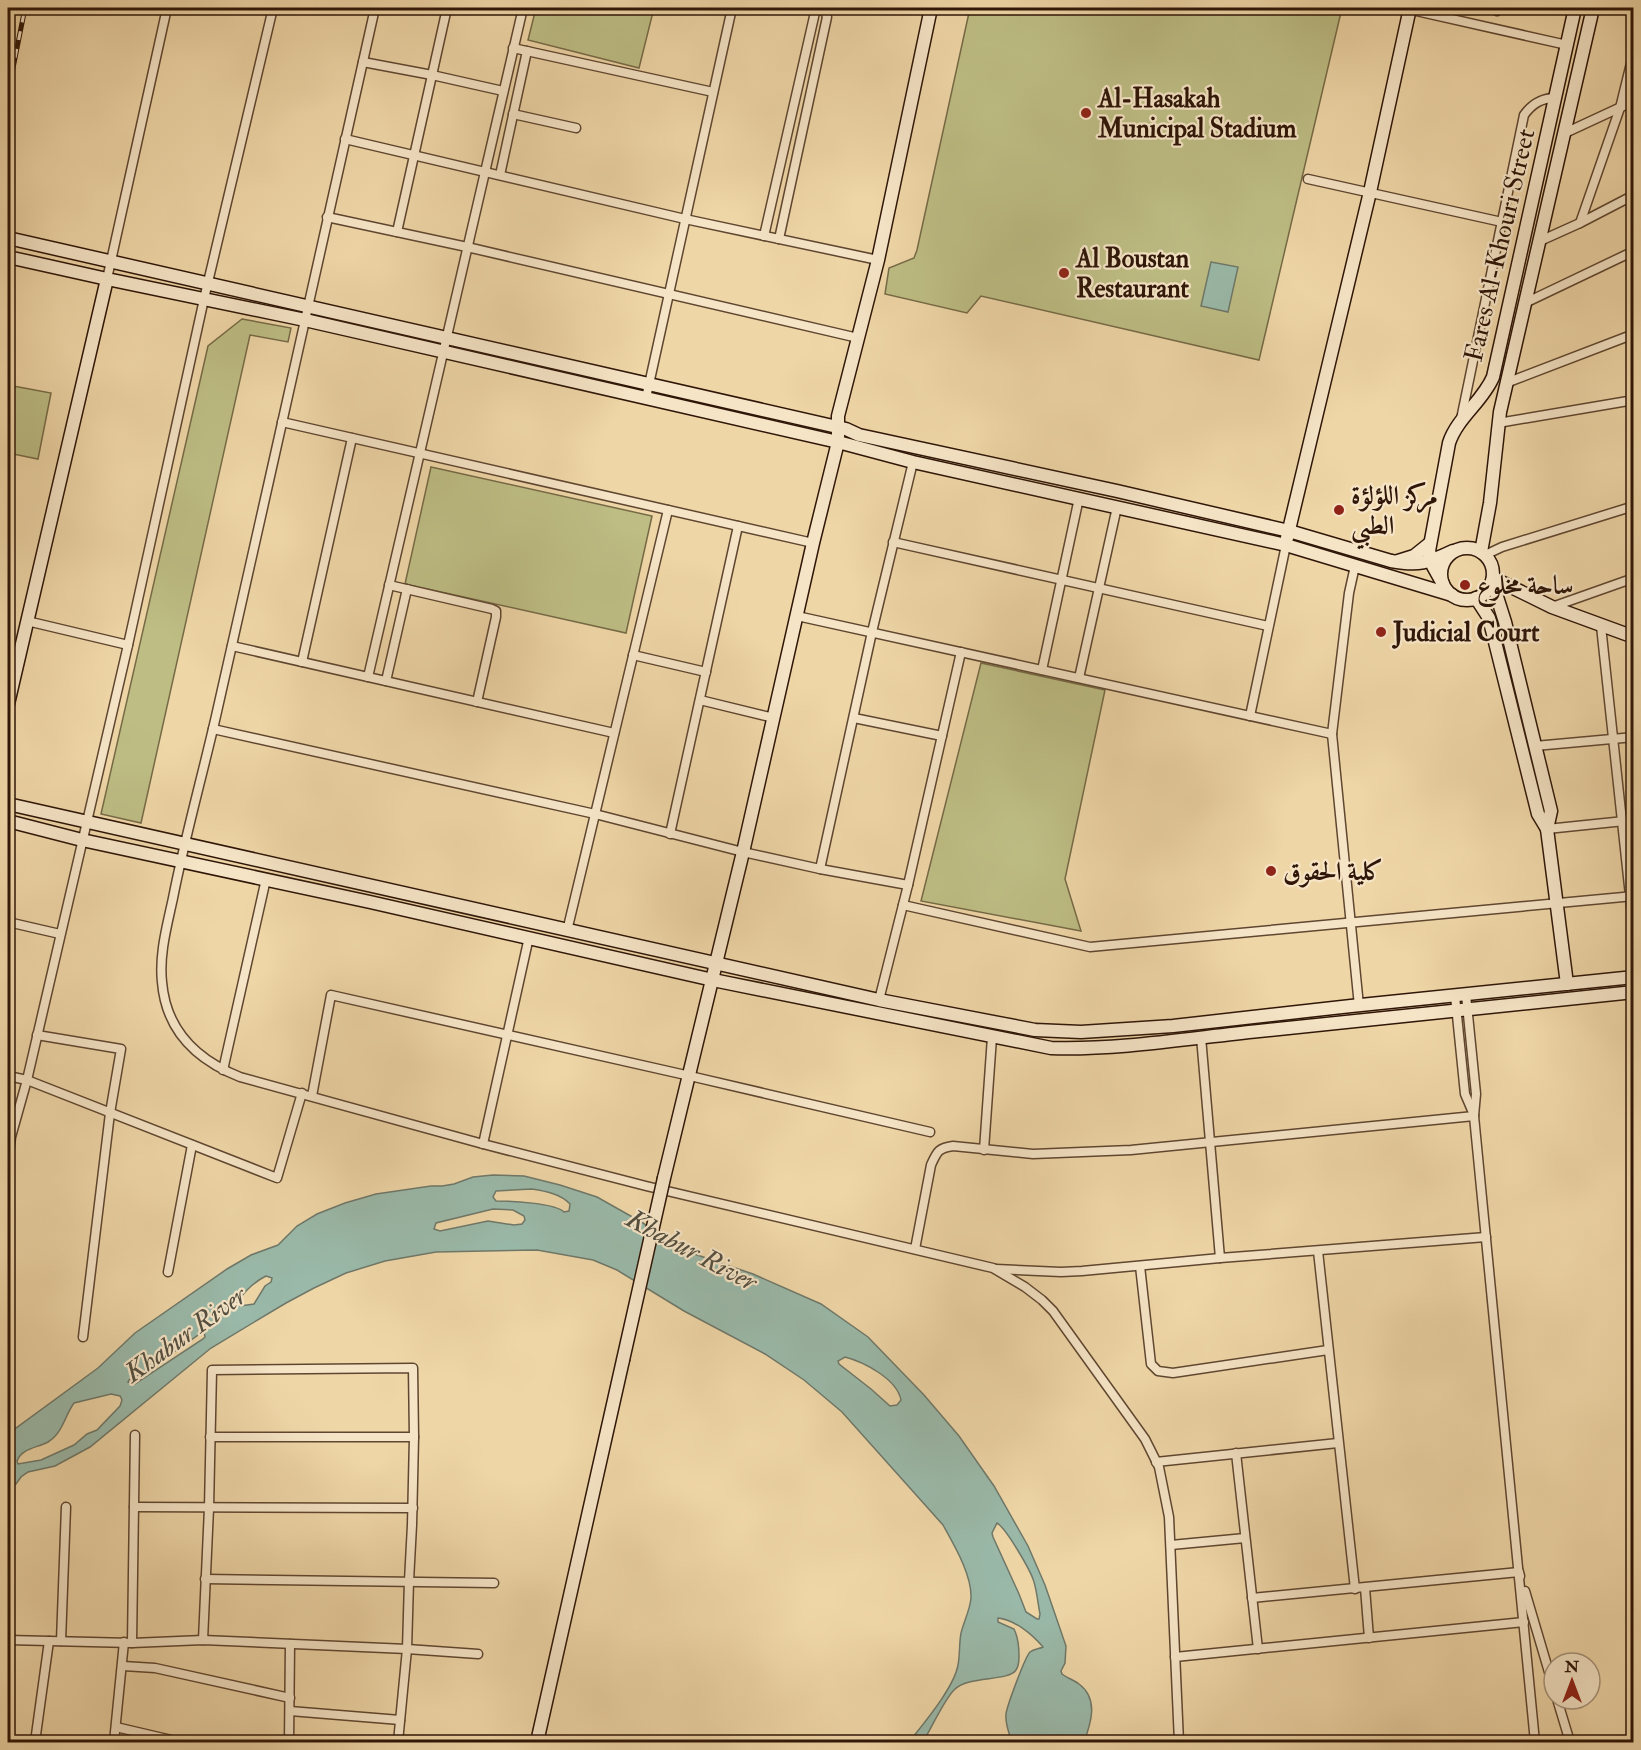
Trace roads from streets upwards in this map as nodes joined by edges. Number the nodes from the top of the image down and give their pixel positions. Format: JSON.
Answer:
{"nodes":[{"id":1,"x":167,"y":8,"type":"edge"},
{"id":2,"x":273,"y":8,"type":"edge"},
{"id":3,"x":375,"y":8,"type":"edge"},
{"id":4,"x":447,"y":8,"type":"edge"},
{"id":5,"x":523,"y":8,"type":"edge"},
{"id":6,"x":732,"y":8,"type":"edge"},
{"id":7,"x":816,"y":8,"type":"edge"},
{"id":8,"x":824,"y":8,"type":"edge"},
{"id":9,"x":931,"y":8,"type":"edge"},
{"id":10,"x":1407,"y":8,"type":"edge"},
{"id":11,"x":1575,"y":8,"type":"edge"},
{"id":12,"x":1593,"y":8,"type":"edge"},
{"id":13,"x":1567,"y":45,"type":"junction"},
{"id":14,"x":513,"y":48,"type":"junction"},
{"id":15,"x":527,"y":51,"type":"junction"},
{"id":16,"x":1634,"y":51,"type":"edge"},
{"id":17,"x":363,"y":62,"type":"junction"},
{"id":18,"x":432,"y":75,"type":"junction"},
{"id":19,"x":503,"y":91,"type":"junction"},
{"id":20,"x":713,"y":92,"type":"junction"},
{"id":21,"x":1555,"y":98,"type":"junction"},
{"id":22,"x":1634,"y":101,"type":"edge"},
{"id":23,"x":1620,"y":108,"type":"junction"},
{"id":24,"x":513,"y":114,"type":"junction"},
{"id":25,"x":576,"y":128,"type":"dead end"},
{"id":26,"x":1565,"y":133,"type":"junction"},
{"id":27,"x":345,"y":139,"type":"junction"},
{"id":28,"x":414,"y":155,"type":"junction"},
{"id":29,"x":485,"y":171,"type":"junction"},
{"id":30,"x":500,"y":175,"type":"junction"},
{"id":31,"x":1308,"y":179,"type":"dead end"},
{"id":32,"x":1370,"y":192,"type":"junction"},
{"id":33,"x":1634,"y":195,"type":"edge"},
{"id":34,"x":327,"y":217,"type":"junction"},
{"id":35,"x":685,"y":219,"type":"junction"},
{"id":36,"x":1502,"y":222,"type":"junction"},
{"id":37,"x":1580,"y":223,"type":"junction"},
{"id":38,"x":397,"y":232,"type":"junction"},
{"id":39,"x":764,"y":236,"type":"junction"},
{"id":40,"x":8,"y":238,"type":"edge"},
{"id":41,"x":779,"y":239,"type":"junction"},
{"id":42,"x":1540,"y":241,"type":"junction"},
{"id":43,"x":467,"y":247,"type":"junction"},
{"id":44,"x":1634,"y":251,"type":"edge"},
{"id":45,"x":8,"y":257,"type":"edge"},
{"id":46,"x":878,"y":260,"type":"junction"},
{"id":47,"x":110,"y":262,"type":"junction"},
{"id":48,"x":107,"y":279,"type":"junction"},
{"id":49,"x":208,"y":284,"type":"junction"},
{"id":50,"x":669,"y":294,"type":"junction"},
{"id":51,"x":204,"y":299,"type":"junction"},
{"id":52,"x":1525,"y":303,"type":"junction"},
{"id":53,"x":308,"y":306,"type":"junction"},
{"id":54,"x":304,"y":320,"type":"junction"},
{"id":55,"x":1634,"y":334,"type":"edge"},
{"id":56,"x":858,"y":338,"type":"junction"},
{"id":57,"x":446,"y":339,"type":"junction"},
{"id":58,"x":443,"y":352,"type":"junction"},
{"id":59,"x":1506,"y":383,"type":"junction"},
{"id":60,"x":649,"y":384,"type":"junction"},
{"id":61,"x":646,"y":398,"type":"junction"},
{"id":62,"x":1634,"y":400,"type":"edge"},
{"id":63,"x":282,"y":422,"type":"junction"},
{"id":64,"x":1498,"y":423,"type":"junction"},
{"id":65,"x":1460,"y":424,"type":"junction"},
{"id":66,"x":837,"y":428,"type":"junction"},
{"id":67,"x":352,"y":438,"type":"junction"},
{"id":68,"x":838,"y":442,"type":"junction"},
{"id":69,"x":420,"y":453,"type":"junction"},
{"id":70,"x":913,"y":462,"type":"junction"},
{"id":71,"x":1080,"y":498,"type":"junction"},
{"id":72,"x":1634,"y":506,"type":"edge"},
{"id":73,"x":1118,"y":507,"type":"junction"},
{"id":74,"x":668,"y":510,"type":"junction"},
{"id":75,"x":738,"y":526,"type":"junction"},
{"id":76,"x":1289,"y":531,"type":"junction"},
{"id":77,"x":893,"y":542,"type":"junction"},
{"id":78,"x":813,"y":543,"type":"junction"},
{"id":79,"x":1429,"y":544,"type":"junction"},
{"id":80,"x":1286,"y":545,"type":"junction"},
{"id":81,"x":1453,"y":551,"type":"junction"},
{"id":82,"x":1483,"y":554,"type":"junction"},
{"id":83,"x":1391,"y":561,"type":"junction"},
{"id":84,"x":1431,"y":561,"type":"junction"},
{"id":85,"x":1355,"y":566,"type":"junction"},
{"id":86,"x":1634,"y":578,"type":"edge"},
{"id":87,"x":1062,"y":579,"type":"junction"},
{"id":88,"x":1492,"y":579,"type":"junction"},
{"id":89,"x":1443,"y":584,"type":"junction"},
{"id":90,"x":389,"y":585,"type":"junction"},
{"id":91,"x":1099,"y":588,"type":"junction"},
{"id":92,"x":407,"y":589,"type":"junction"},
{"id":93,"x":1452,"y":595,"type":"junction"},
{"id":94,"x":1476,"y":598,"type":"junction"},
{"id":95,"x":1552,"y":607,"type":"junction"},
{"id":96,"x":797,"y":616,"type":"junction"},
{"id":97,"x":27,"y":621,"type":"junction"},
{"id":98,"x":1269,"y":626,"type":"junction"},
{"id":99,"x":1601,"y":626,"type":"junction"},
{"id":100,"x":872,"y":632,"type":"junction"},
{"id":101,"x":1634,"y":638,"type":"edge"},
{"id":102,"x":128,"y":645,"type":"junction"},
{"id":103,"x":232,"y":646,"type":"junction"},
{"id":104,"x":961,"y":652,"type":"junction"},
{"id":105,"x":633,"y":655,"type":"junction"},
{"id":106,"x":302,"y":662,"type":"junction"},
{"id":107,"x":1042,"y":670,"type":"junction"},
{"id":108,"x":706,"y":672,"type":"junction"},
{"id":109,"x":368,"y":677,"type":"junction"},
{"id":110,"x":1079,"y":678,"type":"junction"},
{"id":111,"x":386,"y":681,"type":"junction"},
{"id":112,"x":700,"y":700,"type":"junction"},
{"id":113,"x":477,"y":702,"type":"junction"},
{"id":114,"x":8,"y":704,"type":"edge"},
{"id":115,"x":1250,"y":716,"type":"junction"},
{"id":116,"x":774,"y":718,"type":"junction"},
{"id":117,"x":854,"y":718,"type":"junction"},
{"id":118,"x":213,"y":729,"type":"junction"},
{"id":119,"x":614,"y":734,"type":"junction"},
{"id":120,"x":1332,"y":734,"type":"junction"},
{"id":121,"x":942,"y":736,"type":"junction"},
{"id":122,"x":1634,"y":737,"type":"edge"},
{"id":123,"x":1614,"y":738,"type":"junction"},
{"id":124,"x":1536,"y":746,"type":"junction"},
{"id":125,"x":8,"y":804,"type":"edge"},
{"id":126,"x":595,"y":814,"type":"junction"},
{"id":127,"x":1634,"y":820,"type":"edge"},
{"id":128,"x":8,"y":821,"type":"edge"},
{"id":129,"x":86,"y":821,"type":"junction"},
{"id":130,"x":1622,"y":821,"type":"junction"},
{"id":131,"x":1547,"y":829,"type":"junction"},
{"id":132,"x":670,"y":834,"type":"junction"},
{"id":133,"x":82,"y":840,"type":"junction"},
{"id":134,"x":185,"y":844,"type":"junction"},
{"id":135,"x":743,"y":852,"type":"junction"},
{"id":136,"x":180,"y":861,"type":"junction"},
{"id":137,"x":820,"y":869,"type":"junction"},
{"id":138,"x":266,"y":879,"type":"junction"},
{"id":139,"x":908,"y":885,"type":"junction"},
{"id":140,"x":1632,"y":897,"type":"edge"},
{"id":141,"x":903,"y":905,"type":"junction"},
{"id":142,"x":1557,"y":905,"type":"junction"},
{"id":143,"x":8,"y":922,"type":"edge"},
{"id":144,"x":1350,"y":924,"type":"junction"},
{"id":145,"x":567,"y":931,"type":"junction"},
{"id":146,"x":1634,"y":933,"type":"edge"},
{"id":147,"x":60,"y":934,"type":"junction"},
{"id":148,"x":529,"y":938,"type":"junction"},
{"id":149,"x":716,"y":964,"type":"junction"},
{"id":150,"x":1634,"y":977,"type":"edge"},
{"id":151,"x":713,"y":980,"type":"junction"},
{"id":152,"x":1567,"y":984,"type":"junction"},
{"id":153,"x":1634,"y":992,"type":"edge"},
{"id":154,"x":1460,"y":995,"type":"junction"},
{"id":155,"x":879,"y":1000,"type":"junction"},
{"id":156,"x":1359,"y":1006,"type":"junction"},
{"id":157,"x":1462,"y":1012,"type":"junction"},
{"id":158,"x":875,"y":1013,"type":"junction"},
{"id":159,"x":507,"y":1034,"type":"junction"},
{"id":160,"x":37,"y":1035,"type":"junction"},
{"id":161,"x":992,"y":1037,"type":"junction"},
{"id":162,"x":1201,"y":1037,"type":"junction"},
{"id":163,"x":224,"y":1071,"type":"junction"},
{"id":164,"x":8,"y":1076,"type":"edge"},
{"id":165,"x":690,"y":1076,"type":"junction"},
{"id":166,"x":27,"y":1080,"type":"junction"},
{"id":167,"x":302,"y":1093,"type":"junction"},
{"id":168,"x":312,"y":1096,"type":"junction"},
{"id":169,"x":110,"y":1113,"type":"junction"},
{"id":170,"x":1474,"y":1116,"type":"junction"},
{"id":171,"x":930,"y":1132,"type":"dead end"},
{"id":172,"x":1211,"y":1142,"type":"junction"},
{"id":173,"x":483,"y":1144,"type":"junction"},
{"id":174,"x":192,"y":1145,"type":"junction"},
{"id":175,"x":984,"y":1150,"type":"junction"},
{"id":176,"x":8,"y":1162,"type":"edge"},
{"id":177,"x":1486,"y":1237,"type":"junction"},
{"id":178,"x":915,"y":1249,"type":"junction"},
{"id":179,"x":1318,"y":1251,"type":"junction"},
{"id":180,"x":1220,"y":1258,"type":"junction"},
{"id":181,"x":1140,"y":1266,"type":"junction"},
{"id":182,"x":993,"y":1269,"type":"junction"},
{"id":183,"x":168,"y":1272,"type":"dead end"},
{"id":184,"x":83,"y":1337,"type":"dead end"},
{"id":185,"x":1328,"y":1350,"type":"junction"},
{"id":186,"x":135,"y":1435,"type":"dead end"},
{"id":187,"x":210,"y":1437,"type":"junction"},
{"id":188,"x":414,"y":1437,"type":"junction"},
{"id":189,"x":1338,"y":1443,"type":"junction"},
{"id":190,"x":1236,"y":1453,"type":"junction"},
{"id":191,"x":1156,"y":1462,"type":"junction"},
{"id":192,"x":66,"y":1507,"type":"dead end"},
{"id":193,"x":134,"y":1507,"type":"junction"},
{"id":194,"x":209,"y":1508,"type":"junction"},
{"id":195,"x":413,"y":1508,"type":"junction"},
{"id":196,"x":1245,"y":1539,"type":"junction"},
{"id":197,"x":1171,"y":1545,"type":"junction"},
{"id":198,"x":1519,"y":1572,"type":"junction"},
{"id":199,"x":205,"y":1579,"type":"junction"},
{"id":200,"x":409,"y":1581,"type":"junction"},
{"id":201,"x":494,"y":1582,"type":"dead end"},
{"id":202,"x":1360,"y":1588,"type":"junction"},
{"id":203,"x":1252,"y":1598,"type":"junction"},
{"id":204,"x":1524,"y":1622,"type":"junction"},
{"id":205,"x":1369,"y":1638,"type":"junction"},
{"id":206,"x":8,"y":1640,"type":"edge"},
{"id":207,"x":203,"y":1640,"type":"junction"},
{"id":208,"x":50,"y":1641,"type":"junction"},
{"id":209,"x":61,"y":1641,"type":"junction"},
{"id":210,"x":128,"y":1643,"type":"junction"},
{"id":211,"x":290,"y":1644,"type":"junction"},
{"id":212,"x":407,"y":1649,"type":"junction"},
{"id":213,"x":1258,"y":1649,"type":"junction"},
{"id":214,"x":1543,"y":1651,"type":"edge"},
{"id":215,"x":478,"y":1654,"type":"dead end"},
{"id":216,"x":1175,"y":1657,"type":"junction"},
{"id":217,"x":123,"y":1666,"type":"junction"},
{"id":218,"x":290,"y":1698,"type":"junction"},
{"id":219,"x":290,"y":1711,"type":"junction"},
{"id":220,"x":1561,"y":1711,"type":"edge"},
{"id":221,"x":400,"y":1720,"type":"junction"},
{"id":222,"x":116,"y":1727,"type":"junction"},
{"id":223,"x":35,"y":1743,"type":"edge"},
{"id":224,"x":114,"y":1743,"type":"edge"},
{"id":225,"x":180,"y":1743,"type":"edge"},
{"id":226,"x":289,"y":1743,"type":"edge"},
{"id":227,"x":398,"y":1743,"type":"edge"},
{"id":228,"x":537,"y":1743,"type":"edge"},
{"id":229,"x":1179,"y":1743,"type":"edge"},
{"id":230,"x":1535,"y":1743,"type":"edge"},
{"id":231,"x":1570,"y":1743,"type":"edge"}],
"edges":[{"from":1,"to":47,"type":"street"},
{"from":2,"to":49,"type":"street"},
{"from":3,"to":17,"type":"street"},
{"from":4,"to":18,"type":"street"},
{"from":5,"to":14,"type":"street"},
{"from":6,"to":20,"type":"street"},
{"from":7,"to":39,"type":"street"},
{"from":8,"to":41,"type":"street"},
{"from":9,"to":46,"type":"street"},
{"from":10,"to":13,"type":"street"},
{"from":10,"to":32,"type":"street"},
{"from":11,"to":13,"type":"street","name":"Fares Al-Khouri Street"},
{"from":12,"to":26,"type":"street"},
{"from":13,"to":21,"type":"street","name":"Fares Al-Khouri Street"},
{"from":14,"to":15,"type":"street"},
{"from":14,"to":19,"type":"street"},
{"from":15,"to":20,"type":"street"},
{"from":15,"to":24,"type":"street"},
{"from":16,"to":23,"type":"street"},
{"from":17,"to":18,"type":"street"},
{"from":17,"to":27,"type":"street"},
{"from":18,"to":19,"type":"street"},
{"from":18,"to":28,"type":"street"},
{"from":19,"to":29,"type":"street"},
{"from":20,"to":35,"type":"street"},
{"from":21,"to":36,"type":"street"},
{"from":21,"to":65,"type":"street","name":"Fares Al-Khouri Street"},
{"from":22,"to":23,"type":"street"},
{"from":23,"to":26,"type":"street"},
{"from":23,"to":37,"type":"street"},
{"from":24,"to":25,"type":"street"},
{"from":24,"to":30,"type":"street"},
{"from":26,"to":42,"type":"street"},
{"from":27,"to":28,"type":"street"},
{"from":27,"to":34,"type":"street"},
{"from":28,"to":29,"type":"street"},
{"from":28,"to":38,"type":"street"},
{"from":29,"to":30,"type":"street"},
{"from":29,"to":43,"type":"street"},
{"from":30,"to":35,"type":"street"},
{"from":31,"to":32,"type":"street"},
{"from":32,"to":36,"type":"street"},
{"from":32,"to":76,"type":"street"},
{"from":33,"to":37,"type":"street"},
{"from":34,"to":38,"type":"street"},
{"from":34,"to":53,"type":"street"},
{"from":35,"to":39,"type":"street"},
{"from":35,"to":50,"type":"street"},
{"from":36,"to":65,"type":"street"},
{"from":37,"to":42,"type":"street"},
{"from":38,"to":43,"type":"street"},
{"from":39,"to":41,"type":"street"},
{"from":40,"to":47,"type":"street"},
{"from":41,"to":46,"type":"street"},
{"from":42,"to":52,"type":"street"},
{"from":43,"to":50,"type":"street"},
{"from":43,"to":57,"type":"street"},
{"from":44,"to":52,"type":"street"},
{"from":45,"to":48,"type":"street"},
{"from":46,"to":56,"type":"street"},
{"from":47,"to":48,"type":"street"},
{"from":47,"to":49,"type":"street"},
{"from":48,"to":51,"type":"street"},
{"from":48,"to":97,"type":"street"},
{"from":49,"to":51,"type":"street"},
{"from":49,"to":53,"type":"street"},
{"from":50,"to":56,"type":"street"},
{"from":50,"to":60,"type":"street"},
{"from":51,"to":54,"type":"street"},
{"from":51,"to":102,"type":"street"},
{"from":52,"to":59,"type":"street"},
{"from":53,"to":54,"type":"street"},
{"from":53,"to":57,"type":"street"},
{"from":54,"to":58,"type":"street"},
{"from":54,"to":63,"type":"street"},
{"from":55,"to":59,"type":"street"},
{"from":56,"to":66,"type":"street"},
{"from":57,"to":58,"type":"street"},
{"from":57,"to":60,"type":"street"},
{"from":58,"to":61,"type":"street"},
{"from":58,"to":69,"type":"street"},
{"from":59,"to":64,"type":"street"},
{"from":60,"to":61,"type":"street"},
{"from":60,"to":66,"type":"street"},
{"from":61,"to":68,"type":"street"},
{"from":62,"to":64,"type":"street"},
{"from":63,"to":67,"type":"street"},
{"from":63,"to":103,"type":"street"},
{"from":64,"to":82,"type":"street"},
{"from":65,"to":79,"type":"street","name":"Fares Al-Khouri Street"},
{"from":66,"to":68,"type":"street"},
{"from":66,"to":76,"type":"street"},
{"from":67,"to":69,"type":"street"},
{"from":67,"to":106,"type":"street"},
{"from":68,"to":70,"type":"street"},
{"from":68,"to":78,"type":"street"},
{"from":69,"to":74,"type":"street"},
{"from":69,"to":90,"type":"street"},
{"from":70,"to":71,"type":"street"},
{"from":70,"to":77,"type":"street"},
{"from":71,"to":73,"type":"street"},
{"from":71,"to":87,"type":"street"},
{"from":72,"to":82,"type":"street"},
{"from":73,"to":80,"type":"street"},
{"from":73,"to":91,"type":"street"},
{"from":74,"to":75,"type":"street"},
{"from":74,"to":105,"type":"street"},
{"from":75,"to":78,"type":"street"},
{"from":75,"to":108,"type":"street"},
{"from":76,"to":80,"type":"street"},
{"from":76,"to":83,"type":"street"},
{"from":77,"to":87,"type":"street"},
{"from":77,"to":100,"type":"street"},
{"from":78,"to":96,"type":"street"},
{"from":79,"to":83,"type":"street"},
{"from":79,"to":84,"type":"street","name":"Fares Al-Khouri Street"},
{"from":80,"to":85,"type":"street"},
{"from":80,"to":98,"type":"street"},
{"from":81,"to":82,"type":"street"},
{"from":81,"to":84,"type":"street"},
{"from":81,"to":89,"type":"street"},
{"from":82,"to":88,"type":"street"},
{"from":83,"to":84,"type":"street"},
{"from":84,"to":89,"type":"street","name":"Fares Al-Khouri Street"},
{"from":85,"to":93,"type":"street"},
{"from":85,"to":120,"type":"street"},
{"from":86,"to":95,"type":"street"},
{"from":87,"to":91,"type":"street"},
{"from":87,"to":107,"type":"street"},
{"from":88,"to":94,"type":"street"},
{"from":88,"to":95,"type":"street"},
{"from":88,"to":124,"type":"street"},
{"from":89,"to":93,"type":"street"},
{"from":90,"to":92,"type":"street"},
{"from":90,"to":109,"type":"street"},
{"from":91,"to":98,"type":"street"},
{"from":91,"to":110,"type":"street"},
{"from":92,"to":111,"type":"street"},
{"from":92,"to":113,"type":"street"},
{"from":93,"to":94,"type":"street"},
{"from":94,"to":131,"type":"street"},
{"from":95,"to":99,"type":"street"},
{"from":96,"to":100,"type":"street"},
{"from":96,"to":116,"type":"street"},
{"from":97,"to":102,"type":"street"},
{"from":97,"to":114,"type":"street"},
{"from":98,"to":115,"type":"street"},
{"from":99,"to":101,"type":"street"},
{"from":99,"to":123,"type":"street"},
{"from":100,"to":104,"type":"street"},
{"from":100,"to":117,"type":"street"},
{"from":102,"to":129,"type":"street"},
{"from":103,"to":106,"type":"street"},
{"from":103,"to":118,"type":"street"},
{"from":104,"to":107,"type":"street"},
{"from":104,"to":121,"type":"street"},
{"from":105,"to":108,"type":"street"},
{"from":105,"to":119,"type":"street"},
{"from":106,"to":109,"type":"street"},
{"from":107,"to":110,"type":"street"},
{"from":108,"to":112,"type":"street"},
{"from":109,"to":111,"type":"street"},
{"from":110,"to":115,"type":"street"},
{"from":111,"to":113,"type":"street"},
{"from":112,"to":116,"type":"street"},
{"from":112,"to":132,"type":"street"},
{"from":113,"to":119,"type":"street"},
{"from":115,"to":120,"type":"street"},
{"from":116,"to":135,"type":"street"},
{"from":117,"to":121,"type":"street"},
{"from":117,"to":137,"type":"street"},
{"from":118,"to":126,"type":"street"},
{"from":118,"to":134,"type":"street"},
{"from":119,"to":126,"type":"street"},
{"from":120,"to":144,"type":"street"},
{"from":121,"to":139,"type":"street"},
{"from":122,"to":123,"type":"street"},
{"from":123,"to":124,"type":"street"},
{"from":123,"to":130,"type":"street"},
{"from":124,"to":131,"type":"street"},
{"from":125,"to":129,"type":"street"},
{"from":126,"to":132,"type":"street"},
{"from":126,"to":145,"type":"street"},
{"from":127,"to":130,"type":"street"},
{"from":128,"to":133,"type":"street"},
{"from":129,"to":133,"type":"street"},
{"from":129,"to":134,"type":"street"},
{"from":130,"to":131,"type":"street"},
{"from":130,"to":140,"type":"street"},
{"from":131,"to":142,"type":"street"},
{"from":132,"to":135,"type":"street"},
{"from":133,"to":136,"type":"street"},
{"from":133,"to":147,"type":"street"},
{"from":134,"to":136,"type":"street"},
{"from":134,"to":145,"type":"street"},
{"from":135,"to":137,"type":"street"},
{"from":135,"to":149,"type":"street"},
{"from":136,"to":138,"type":"street"},
{"from":136,"to":163,"type":"street"},
{"from":137,"to":139,"type":"street"},
{"from":138,"to":148,"type":"street"},
{"from":138,"to":163,"type":"street"},
{"from":139,"to":141,"type":"street"},
{"from":140,"to":142,"type":"street"},
{"from":140,"to":146,"type":"street"},
{"from":141,"to":144,"type":"street"},
{"from":141,"to":155,"type":"street"},
{"from":142,"to":144,"type":"street"},
{"from":142,"to":152,"type":"street"},
{"from":143,"to":147,"type":"street"},
{"from":144,"to":156,"type":"street"},
{"from":145,"to":149,"type":"street"},
{"from":147,"to":160,"type":"street"},
{"from":148,"to":151,"type":"street"},
{"from":148,"to":159,"type":"street"},
{"from":149,"to":151,"type":"street"},
{"from":149,"to":155,"type":"street"},
{"from":150,"to":152,"type":"street"},
{"from":151,"to":158,"type":"street"},
{"from":151,"to":165,"type":"street"},
{"from":152,"to":154,"type":"street"},
{"from":153,"to":157,"type":"street"},
{"from":154,"to":156,"type":"street"},
{"from":154,"to":157,"type":"street"},
{"from":155,"to":156,"type":"street"},
{"from":155,"to":158,"type":"street"},
{"from":157,"to":162,"type":"street"},
{"from":157,"to":170,"type":"street"},
{"from":158,"to":161,"type":"street"},
{"from":159,"to":165,"type":"street"},
{"from":159,"to":168,"type":"street"},
{"from":159,"to":173,"type":"street"},
{"from":160,"to":166,"type":"street"},
{"from":160,"to":169,"type":"street"},
{"from":161,"to":162,"type":"street"},
{"from":161,"to":175,"type":"street"},
{"from":162,"to":172,"type":"street"},
{"from":163,"to":167,"type":"street"},
{"from":164,"to":166,"type":"street"},
{"from":165,"to":171,"type":"street"},
{"from":165,"to":228,"type":"street","bridge":true},
{"from":166,"to":169,"type":"street"},
{"from":166,"to":176,"type":"street"},
{"from":167,"to":168,"type":"street"},
{"from":167,"to":174,"type":"street"},
{"from":168,"to":173,"type":"street"},
{"from":169,"to":174,"type":"street"},
{"from":169,"to":184,"type":"street"},
{"from":170,"to":172,"type":"street"},
{"from":170,"to":177,"type":"street"},
{"from":172,"to":175,"type":"street"},
{"from":172,"to":180,"type":"street"},
{"from":173,"to":178,"type":"street"},
{"from":174,"to":183,"type":"street"},
{"from":175,"to":178,"type":"street"},
{"from":177,"to":179,"type":"street"},
{"from":177,"to":198,"type":"street"},
{"from":178,"to":182,"type":"street"},
{"from":179,"to":180,"type":"street"},
{"from":179,"to":185,"type":"street"},
{"from":180,"to":181,"type":"street"},
{"from":181,"to":182,"type":"street"},
{"from":181,"to":185,"type":"street"},
{"from":182,"to":191,"type":"street"},
{"from":185,"to":189,"type":"street"},
{"from":186,"to":193,"type":"street"},
{"from":187,"to":188,"type":"street"},
{"from":187,"to":188,"type":"street"},
{"from":187,"to":194,"type":"street"},
{"from":188,"to":195,"type":"street"},
{"from":189,"to":190,"type":"street"},
{"from":189,"to":202,"type":"street"},
{"from":190,"to":191,"type":"street"},
{"from":190,"to":196,"type":"street"},
{"from":191,"to":197,"type":"street"},
{"from":192,"to":209,"type":"street"},
{"from":193,"to":194,"type":"street"},
{"from":193,"to":210,"type":"street"},
{"from":194,"to":195,"type":"street"},
{"from":194,"to":199,"type":"street"},
{"from":195,"to":200,"type":"street"},
{"from":196,"to":197,"type":"street"},
{"from":196,"to":203,"type":"street"},
{"from":197,"to":216,"type":"street"},
{"from":198,"to":202,"type":"street"},
{"from":198,"to":204,"type":"street"},
{"from":198,"to":214,"type":"street"},
{"from":199,"to":200,"type":"street"},
{"from":199,"to":207,"type":"street"},
{"from":200,"to":201,"type":"street"},
{"from":200,"to":212,"type":"street"},
{"from":202,"to":203,"type":"street"},
{"from":202,"to":205,"type":"street"},
{"from":203,"to":213,"type":"street"},
{"from":204,"to":205,"type":"street"},
{"from":204,"to":230,"type":"street"},
{"from":205,"to":213,"type":"street"},
{"from":206,"to":208,"type":"street"},
{"from":207,"to":210,"type":"street"},
{"from":207,"to":211,"type":"street"},
{"from":208,"to":209,"type":"street"},
{"from":208,"to":223,"type":"street"},
{"from":209,"to":210,"type":"street"},
{"from":210,"to":217,"type":"street"},
{"from":211,"to":212,"type":"street"},
{"from":211,"to":218,"type":"street"},
{"from":212,"to":215,"type":"street"},
{"from":212,"to":221,"type":"street"},
{"from":213,"to":216,"type":"street"},
{"from":216,"to":229,"type":"street"},
{"from":217,"to":218,"type":"street"},
{"from":217,"to":222,"type":"street"},
{"from":218,"to":219,"type":"street"},
{"from":219,"to":221,"type":"street"},
{"from":219,"to":226,"type":"street"},
{"from":220,"to":231,"type":"street"},
{"from":221,"to":227,"type":"street"},
{"from":222,"to":224,"type":"street"},
{"from":222,"to":225,"type":"street"}]}
